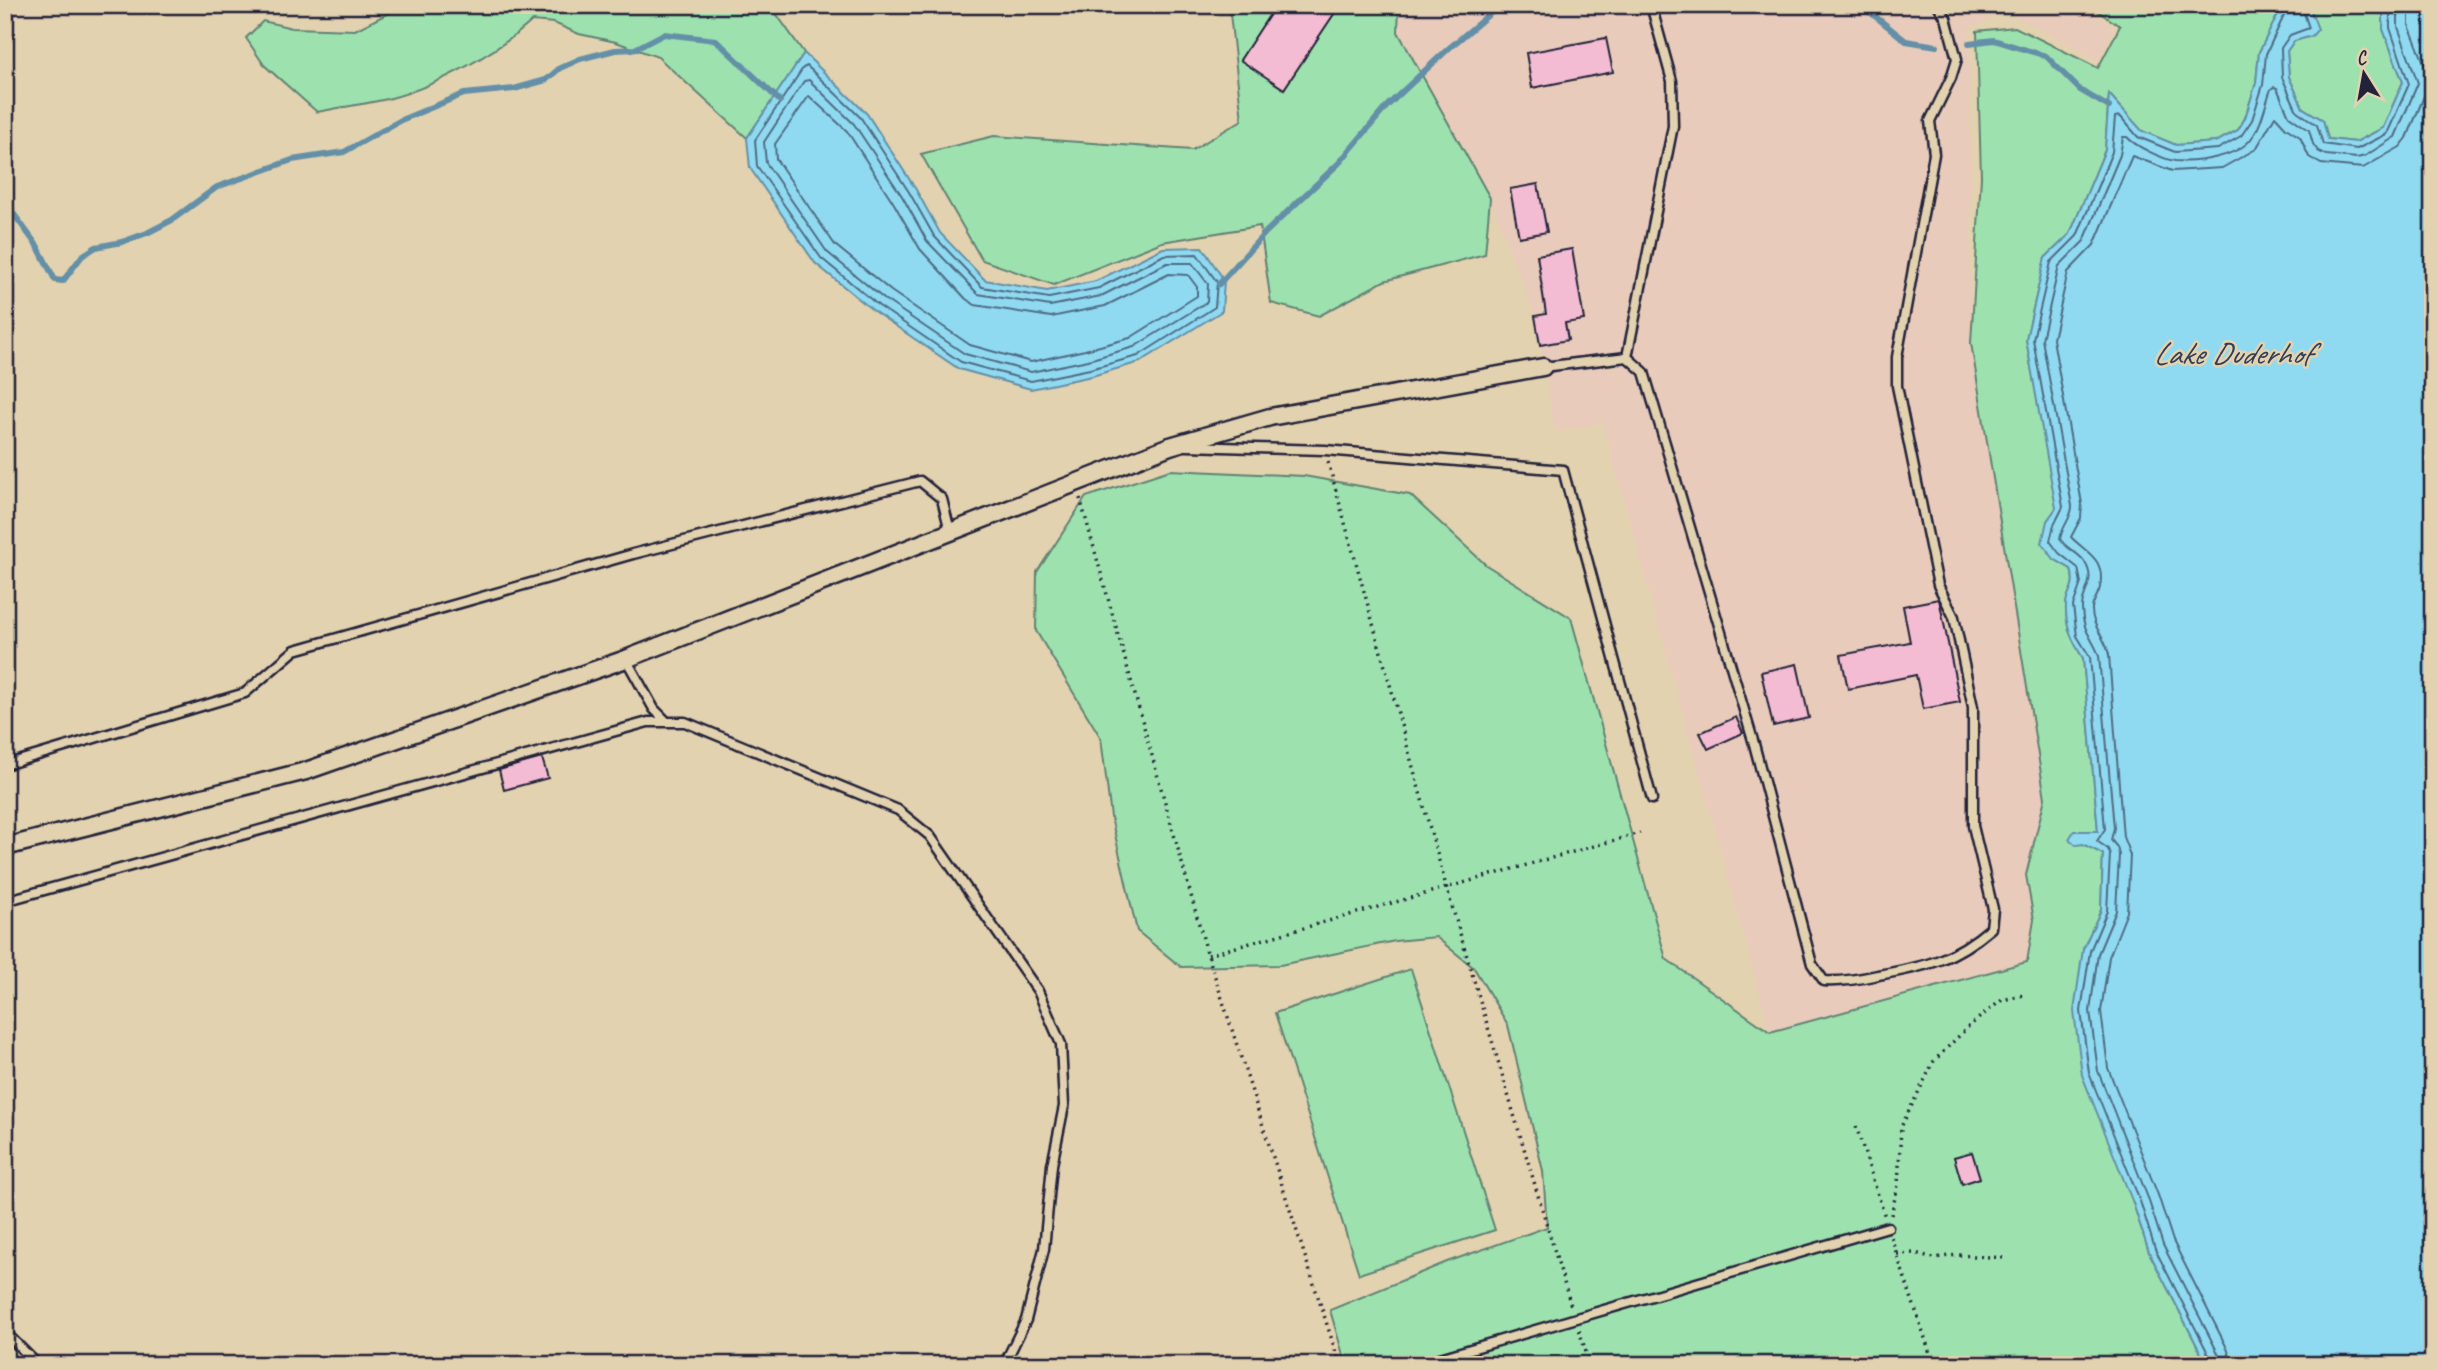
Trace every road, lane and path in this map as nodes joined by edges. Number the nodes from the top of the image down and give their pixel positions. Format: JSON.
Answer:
{"nodes":[{"id":1,"x":1651,"y":5,"type":"edge"},
{"id":2,"x":1938,"y":5,"type":"edge"},
{"id":3,"x":1627,"y":357,"type":"junction"},
{"id":4,"x":1543,"y":367,"type":"joint"},
{"id":5,"x":1170,"y":446,"type":"junction"},
{"id":6,"x":1325,"y":450,"type":"junction"},
{"id":7,"x":1075,"y":483,"type":"junction"},
{"id":8,"x":950,"y":531,"type":"junction"},
{"id":9,"x":626,"y":659,"type":"junction"},
{"id":10,"x":665,"y":720,"type":"junction"},
{"id":11,"x":5,"y":765,"type":"edge"},
{"id":12,"x":1653,"y":799,"type":"dead end"},
{"id":13,"x":1640,"y":833,"type":"dead end"},
{"id":14,"x":5,"y":847,"type":"edge"},
{"id":15,"x":1446,"y":887,"type":"junction"},
{"id":16,"x":5,"y":901,"type":"edge"},
{"id":17,"x":1208,"y":955,"type":"junction"},
{"id":18,"x":2024,"y":995,"type":"dead end"},
{"id":19,"x":1856,"y":1126,"type":"dead end"},
{"id":20,"x":1888,"y":1227,"type":"junction"},
{"id":21,"x":1897,"y":1254,"type":"junction"},
{"id":22,"x":2007,"y":1258,"type":"dead end"},
{"id":23,"x":1575,"y":1318,"type":"junction"},
{"id":24,"x":5,"y":1332,"type":"edge"},
{"id":25,"x":38,"y":1365,"type":"edge"},
{"id":26,"x":1004,"y":1365,"type":"edge"},
{"id":27,"x":1340,"y":1365,"type":"edge"},
{"id":28,"x":1416,"y":1365,"type":"edge"},
{"id":29,"x":1590,"y":1365,"type":"edge"},
{"id":30,"x":1934,"y":1365,"type":"edge"}],
"edges":[{"from":1,"to":3,"type":"lane"},
{"from":2,"to":3,"type":"lane"},
{"from":3,"to":4,"type":"lane"},
{"from":4,"to":5,"type":"street"},
{"from":5,"to":6,"type":"lane"},
{"from":5,"to":7,"type":"street"},
{"from":6,"to":12,"type":"lane"},
{"from":6,"to":15,"type":"path"},
{"from":7,"to":8,"type":"street"},
{"from":7,"to":17,"type":"path"},
{"from":8,"to":9,"type":"street"},
{"from":8,"to":11,"type":"lane"},
{"from":9,"to":10,"type":"lane"},
{"from":9,"to":14,"type":"street"},
{"from":10,"to":16,"type":"lane"},
{"from":10,"to":26,"type":"lane"},
{"from":13,"to":15,"type":"path"},
{"from":15,"to":17,"type":"path"},
{"from":15,"to":23,"type":"path"},
{"from":17,"to":27,"type":"path"},
{"from":18,"to":20,"type":"path"},
{"from":19,"to":20,"type":"path"},
{"from":20,"to":21,"type":"path"},
{"from":20,"to":23,"type":"lane"},
{"from":21,"to":22,"type":"path"},
{"from":21,"to":30,"type":"path"},
{"from":23,"to":28,"type":"lane"},
{"from":23,"to":29,"type":"path"},
{"from":24,"to":25,"type":"lane"}]}
